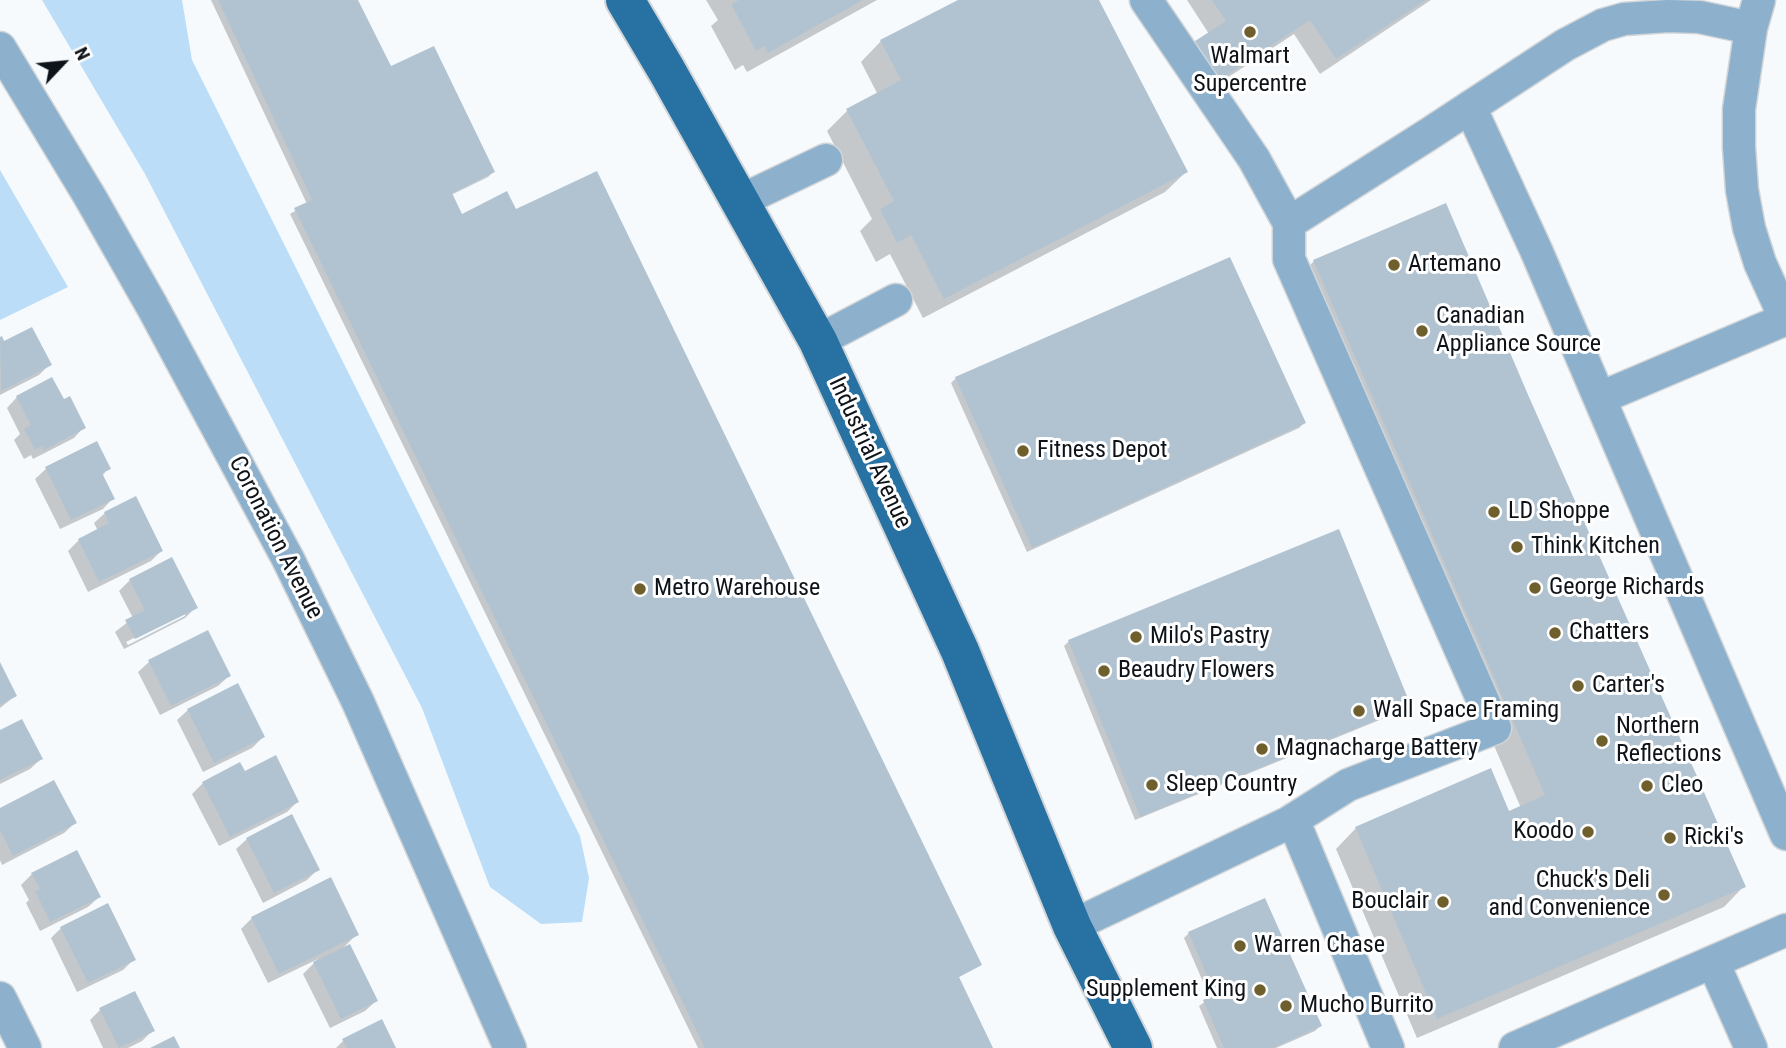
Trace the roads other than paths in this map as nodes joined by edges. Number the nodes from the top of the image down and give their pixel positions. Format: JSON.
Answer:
{"nodes":[{"id":1,"x":625,"y":0,"type":"edge"},
{"id":2,"x":1146,"y":0,"type":"edge"},
{"id":3,"x":1755,"y":14,"type":"edge"},
{"id":4,"x":0,"y":48,"type":"edge"},
{"id":5,"x":1470,"y":107,"type":"junction"},
{"id":6,"x":826,"y":160,"type":"dead end"},
{"id":7,"x":740,"y":201,"type":"junction"},
{"id":8,"x":1289,"y":223,"type":"junction"},
{"id":9,"x":895,"y":300,"type":"dead end"},
{"id":10,"x":1786,"y":320,"type":"edge"},
{"id":11,"x":818,"y":341,"type":"junction"},
{"id":12,"x":1600,"y":398,"type":"junction"},
{"id":13,"x":1288,"y":823,"type":"junction"},
{"id":14,"x":1786,"y":834,"type":"edge"},
{"id":15,"x":1072,"y":926,"type":"junction"},
{"id":16,"x":1786,"y":930,"type":"edge"},
{"id":17,"x":1713,"y":962,"type":"junction"},
{"id":18,"x":0,"y":998,"type":"edge"},
{"id":19,"x":25,"y":1048,"type":"edge"},
{"id":20,"x":510,"y":1048,"type":"edge"},
{"id":21,"x":1108,"y":1048,"type":"edge"},
{"id":22,"x":1133,"y":1048,"type":"edge"},
{"id":23,"x":1388,"y":1048,"type":"edge"},
{"id":24,"x":1515,"y":1048,"type":"edge"},
{"id":25,"x":1751,"y":1048,"type":"edge"}],
"edges":[{"from":1,"to":7,"type":"main road","name":"Industrial Avenue"},
{"from":2,"to":8,"type":"street"},
{"from":3,"to":5,"type":"street"},
{"from":3,"to":10,"type":"street"},
{"from":4,"to":20,"type":"street","name":"Coronation Avenue"},
{"from":5,"to":8,"type":"street"},
{"from":5,"to":12,"type":"street"},
{"from":6,"to":7,"type":"street"},
{"from":7,"to":11,"type":"main road","name":"Industrial Avenue"},
{"from":8,"to":13,"type":"street"},
{"from":9,"to":11,"type":"street"},
{"from":10,"to":12,"type":"street"},
{"from":11,"to":15,"type":"main road","name":"Industrial Avenue"},
{"from":12,"to":14,"type":"street"},
{"from":13,"to":15,"type":"street"},
{"from":13,"to":23,"type":"street"},
{"from":15,"to":21,"type":"main road","name":"Industrial Avenue"},
{"from":15,"to":22,"type":"main road","name":"Industrial Avenue"},
{"from":16,"to":17,"type":"street"},
{"from":17,"to":24,"type":"street"},
{"from":17,"to":25,"type":"street"},
{"from":18,"to":19,"type":"street"}]}
